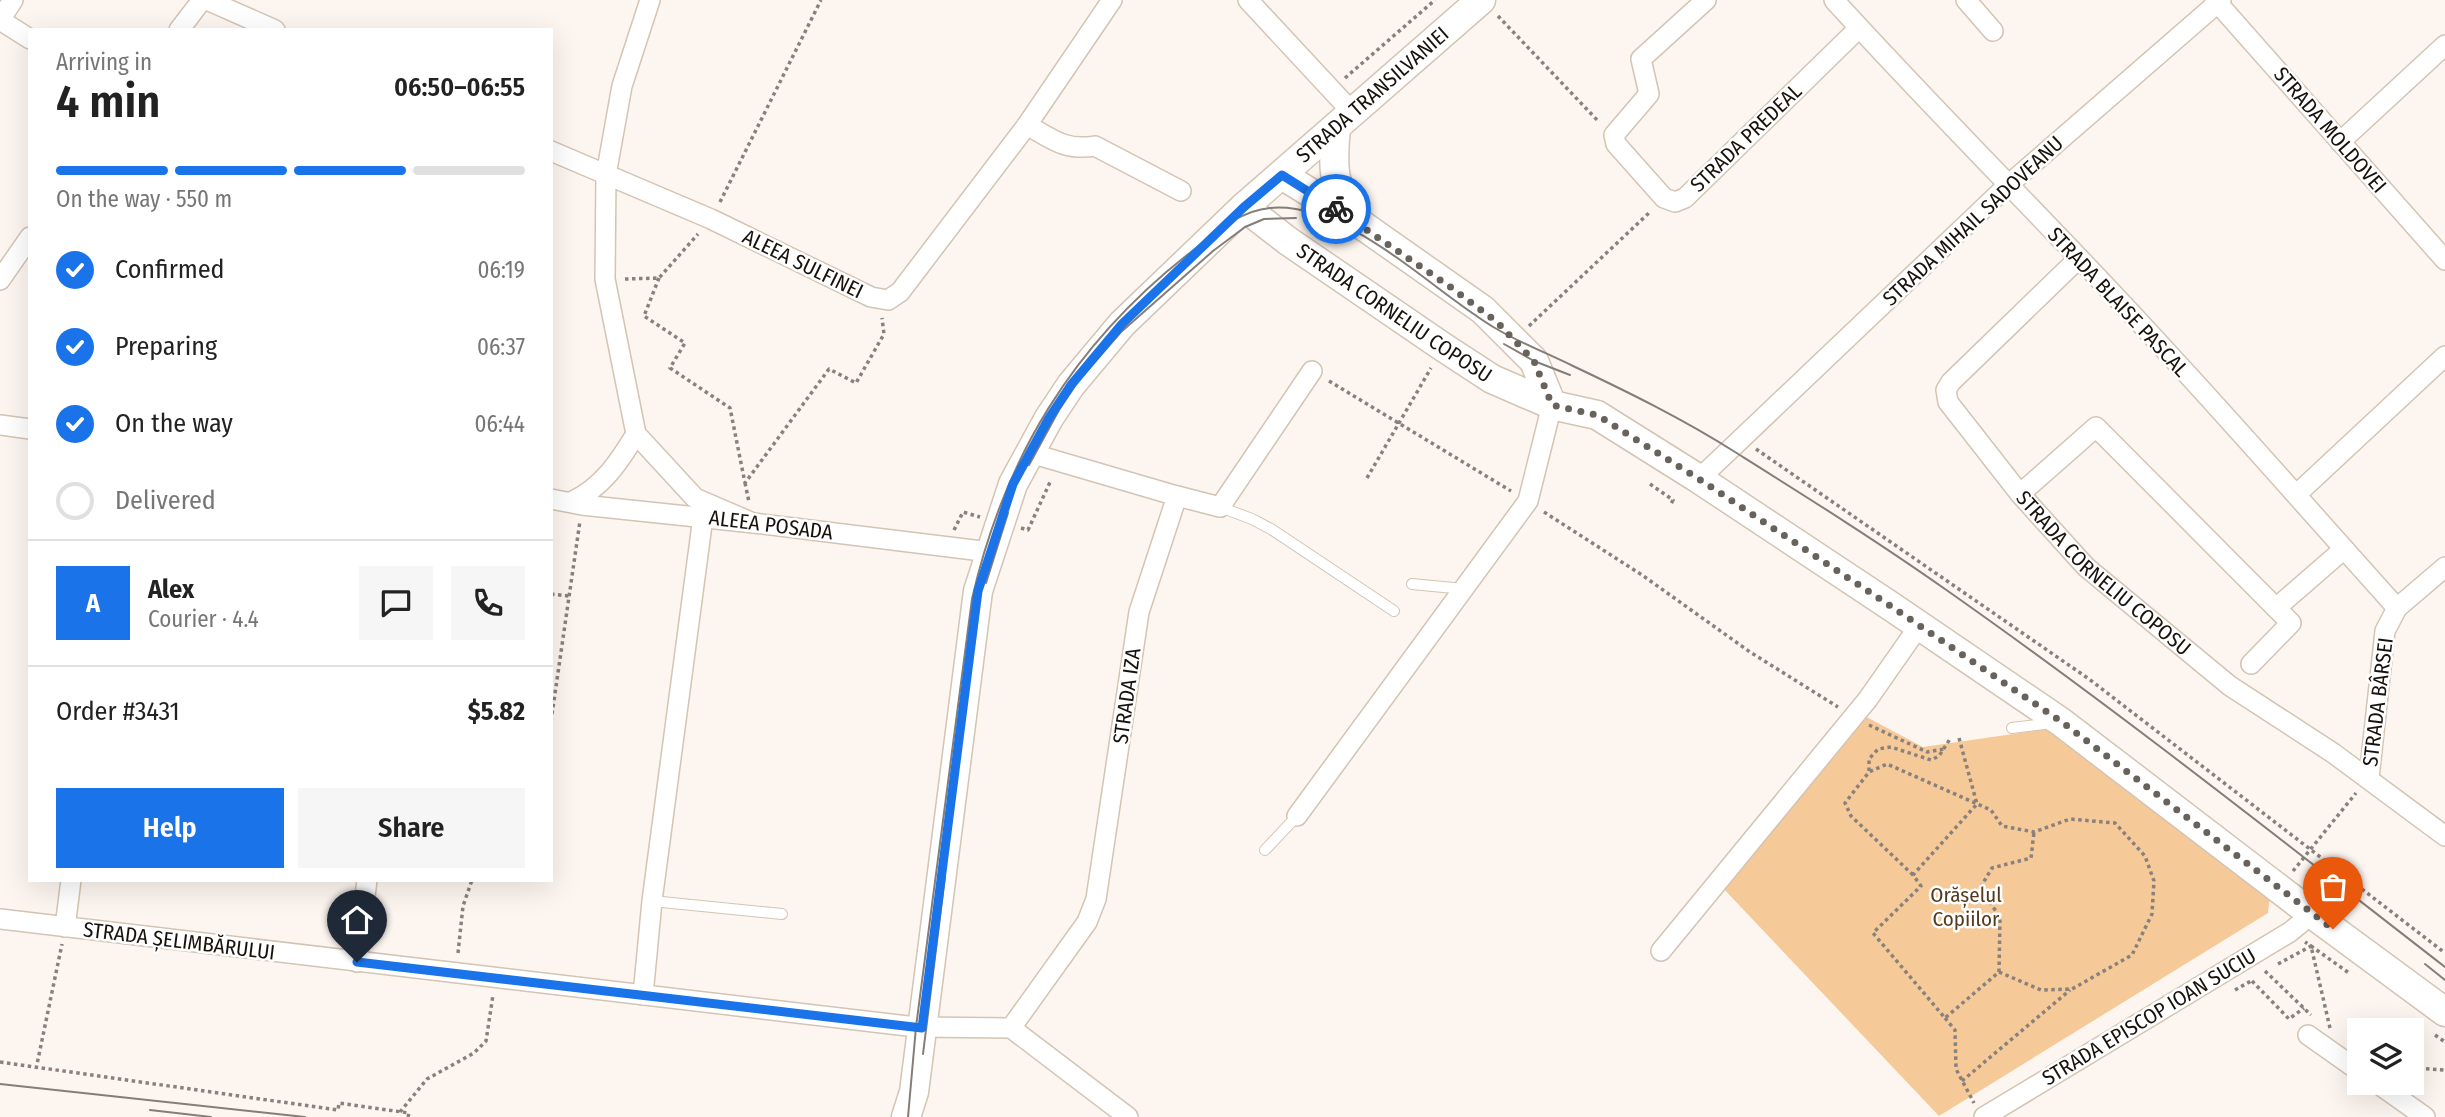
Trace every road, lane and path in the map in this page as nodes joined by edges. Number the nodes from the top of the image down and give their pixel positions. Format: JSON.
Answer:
{"nodes":[{"id":1,"x":13,"y":0,"type":"edge"},
{"id":2,"x":202,"y":0,"type":"edge"},
{"id":3,"x":207,"y":0,"type":"edge"},
{"id":4,"x":650,"y":0,"type":"edge"},
{"id":5,"x":821,"y":0,"type":"edge"},
{"id":6,"x":1248,"y":0,"type":"edge"},
{"id":7,"x":1435,"y":0,"type":"edge"},
{"id":8,"x":1706,"y":0,"type":"edge"},
{"id":9,"x":1834,"y":0,"type":"edge"},
{"id":10,"x":1966,"y":0,"type":"edge"},
{"id":11,"x":1109,"y":1,"type":"edge"},
{"id":12,"x":2218,"y":1,"type":"edge"},
{"id":13,"x":1486,"y":5,"type":"edge"},
{"id":14,"x":0,"y":20,"type":"edge"},
{"id":15,"x":181,"y":28,"type":"edge"},
{"id":16,"x":270,"y":28,"type":"edge"},
{"id":17,"x":1859,"y":28,"type":"junction"},
{"id":18,"x":1993,"y":32,"type":"dead end"},
{"id":19,"x":28,"y":38,"type":"edge"},
{"id":20,"x":2445,"y":45,"type":"edge"},
{"id":21,"x":1332,"y":88,"type":"junction"},
{"id":22,"x":1344,"y":120,"type":"junction"},
{"id":23,"x":1027,"y":125,"type":"junction"},
{"id":24,"x":1615,"y":139,"type":"junction"},
{"id":25,"x":2340,"y":142,"type":"junction"},
{"id":26,"x":553,"y":152,"type":"edge"},
{"id":27,"x":1282,"y":175,"type":"junction"},
{"id":28,"x":606,"y":176,"type":"junction"},
{"id":29,"x":2007,"y":186,"type":"junction"},
{"id":30,"x":1181,"y":191,"type":"dead end"},
{"id":31,"x":1664,"y":198,"type":"junction"},
{"id":32,"x":1244,"y":207,"type":"junction"},
{"id":33,"x":711,"y":219,"type":"junction"},
{"id":34,"x":1362,"y":225,"type":"junction"},
{"id":35,"x":28,"y":240,"type":"edge"},
{"id":36,"x":2079,"y":258,"type":"junction"},
{"id":37,"x":2445,"y":260,"type":"edge"},
{"id":38,"x":659,"y":278,"type":"junction"},
{"id":39,"x":605,"y":279,"type":"junction"},
{"id":40,"x":0,"y":280,"type":"edge"},
{"id":41,"x":881,"y":299,"type":"junction"},
{"id":42,"x":1515,"y":340,"type":"junction"},
{"id":43,"x":1443,"y":347,"type":"junction"},
{"id":44,"x":2445,"y":356,"type":"edge"},
{"id":45,"x":1312,"y":371,"type":"joint"},
{"id":46,"x":1552,"y":405,"type":"junction"},
{"id":47,"x":1399,"y":424,"type":"junction"},
{"id":48,"x":0,"y":425,"type":"edge"},
{"id":49,"x":28,"y":429,"type":"edge"},
{"id":50,"x":636,"y":435,"type":"junction"},
{"id":51,"x":1735,"y":444,"type":"junction"},
{"id":52,"x":1030,"y":453,"type":"junction"},
{"id":53,"x":1059,"y":462,"type":"junction"},
{"id":54,"x":1367,"y":478,"type":"dead end"},
{"id":55,"x":1699,"y":479,"type":"junction"},
{"id":56,"x":745,"y":483,"type":"junction"},
{"id":57,"x":1650,"y":484,"type":"dead end"},
{"id":58,"x":2020,"y":494,"type":"junction"},
{"id":59,"x":2297,"y":495,"type":"junction"},
{"id":60,"x":1177,"y":496,"type":"junction"},
{"id":61,"x":568,"y":502,"type":"edge"},
{"id":62,"x":1535,"y":506,"type":"junction"},
{"id":63,"x":1670,"y":506,"type":"dead end"},
{"id":64,"x":1220,"y":507,"type":"junction"},
{"id":65,"x":751,"y":513,"type":"junction"},
{"id":66,"x":704,"y":517,"type":"junction"},
{"id":67,"x":1000,"y":522,"type":"junction"},
{"id":68,"x":943,"y":528,"type":"dead end"},
{"id":69,"x":2344,"y":549,"type":"junction"},
{"id":70,"x":990,"y":552,"type":"junction"},
{"id":71,"x":2445,"y":567,"type":"edge"},
{"id":72,"x":1412,"y":584,"type":"dead end"},
{"id":73,"x":1464,"y":589,"type":"junction"},
{"id":74,"x":553,"y":594,"type":"edge"},
{"id":75,"x":569,"y":596,"type":"junction"},
{"id":76,"x":2276,"y":608,"type":"junction"},
{"id":77,"x":2397,"y":608,"type":"junction"},
{"id":78,"x":1394,"y":611,"type":"dead end"},
{"id":79,"x":1919,"y":626,"type":"junction"},
{"id":80,"x":1750,"y":652,"type":"dead end"},
{"id":81,"x":2251,"y":664,"type":"dead end"},
{"id":82,"x":553,"y":707,"type":"edge"},
{"id":83,"x":2062,"y":722,"type":"junction"},
{"id":84,"x":2012,"y":728,"type":"dead end"},
{"id":85,"x":1959,"y":738,"type":"dead end"},
{"id":86,"x":1950,"y":739,"type":"dead end"},
{"id":87,"x":1869,"y":772,"type":"junction"},
{"id":88,"x":2369,"y":778,"type":"junction"},
{"id":89,"x":1977,"y":804,"type":"junction"},
{"id":90,"x":1297,"y":816,"type":"joint"},
{"id":91,"x":2034,"y":832,"type":"junction"},
{"id":92,"x":2445,"y":836,"type":"edge"},
{"id":93,"x":1265,"y":850,"type":"dead end"},
{"id":94,"x":1913,"y":875,"type":"junction"},
{"id":95,"x":71,"y":882,"type":"edge"},
{"id":96,"x":367,"y":882,"type":"edge"},
{"id":97,"x":470,"y":882,"type":"edge"},
{"id":98,"x":652,"y":901,"type":"junction"},
{"id":99,"x":782,"y":914,"type":"dead end"},
{"id":100,"x":2312,"y":914,"type":"junction"},
{"id":101,"x":0,"y":919,"type":"edge"},
{"id":102,"x":65,"y":927,"type":"junction"},
{"id":103,"x":1661,"y":951,"type":"dead end"},
{"id":104,"x":2445,"y":953,"type":"edge"},
{"id":105,"x":357,"y":962,"type":"junction"},
{"id":106,"x":1998,"y":972,"type":"junction"},
{"id":107,"x":2264,"y":972,"type":"dead end"},
{"id":108,"x":456,"y":973,"type":"junction"},
{"id":109,"x":495,"y":978,"type":"junction"},
{"id":110,"x":2356,"y":978,"type":"dead end"},
{"id":111,"x":2072,"y":989,"type":"junction"},
{"id":112,"x":643,"y":995,"type":"junction"},
{"id":113,"x":2304,"y":1008,"type":"dead end"},
{"id":114,"x":1945,"y":1018,"type":"junction"},
{"id":115,"x":2439,"y":1023,"type":"edge"},
{"id":116,"x":922,"y":1028,"type":"junction"},
{"id":117,"x":1012,"y":1028,"type":"junction"},
{"id":118,"x":2331,"y":1033,"type":"dead end"},
{"id":119,"x":2308,"y":1035,"type":"dead end"},
{"id":120,"x":2445,"y":1042,"type":"edge"},
{"id":121,"x":0,"y":1062,"type":"edge"},
{"id":122,"x":2347,"y":1063,"type":"edge"},
{"id":123,"x":36,"y":1069,"type":"junction"},
{"id":124,"x":2424,"y":1069,"type":"edge"},
{"id":125,"x":2445,"y":1070,"type":"edge"},
{"id":126,"x":1962,"y":1081,"type":"junction"},
{"id":127,"x":2394,"y":1095,"type":"edge"},
{"id":128,"x":914,"y":1109,"type":"edge"},
{"id":129,"x":1980,"y":1111,"type":"edge"},
{"id":130,"x":400,"y":1112,"type":"junction"},
{"id":131,"x":408,"y":1117,"type":"edge"},
{"id":132,"x":1128,"y":1117,"type":"edge"},
{"id":133,"x":2426,"y":1117,"type":"edge"}],
"edges":[{"from":1,"to":14,"type":"street"},
{"from":2,"to":15,"type":"street"},
{"from":3,"to":16,"type":"street"},
{"from":4,"to":28,"type":"street"},
{"from":5,"to":33,"type":"path"},
{"from":6,"to":21,"type":"street"},
{"from":7,"to":21,"type":"path"},
{"from":8,"to":24,"type":"street"},
{"from":9,"to":17,"type":"street","name":"STRADA BLAISE PASCAL"},
{"from":10,"to":18,"type":"street"},
{"from":11,"to":23,"type":"street","name":"ALEEA SULFINEI"},
{"from":12,"to":25,"type":"street","name":"STRADA MOLDOVEI"},
{"from":12,"to":29,"type":"street","name":"STRADA MIHAIL SADOVEANU"},
{"from":13,"to":22,"type":"main road","name":"STRADA TRANSILVANIEI"},
{"from":13,"to":24,"type":"path"},
{"from":14,"to":19,"type":"street"},
{"from":17,"to":29,"type":"street","name":"STRADA BLAISE PASCAL"},
{"from":17,"to":31,"type":"street","name":"STRADA PREDEAL"},
{"from":20,"to":25,"type":"street"},
{"from":21,"to":22,"type":"street"},
{"from":22,"to":27,"type":"main road","name":"STRADA TRANSILVANIEI"},
{"from":22,"to":34,"type":"main road"},
{"from":23,"to":30,"type":"street"},
{"from":23,"to":41,"type":"street","name":"ALEEA SULFINEI"},
{"from":24,"to":31,"type":"street","name":"STRADA PREDEAL"},
{"from":25,"to":37,"type":"street","name":"STRADA MOLDOVEI"},
{"from":26,"to":28,"type":"street","name":"ALEEA SULFINEI"},
{"from":27,"to":32,"type":"main road","name":"STRADA TRANSILVANIEI"},
{"from":27,"to":34,"type":"main road","name":"STRADA CORNELIU COPOSU"},
{"from":28,"to":33,"type":"street","name":"ALEEA SULFINEI"},
{"from":28,"to":39,"type":"street"},
{"from":29,"to":36,"type":"street","name":"STRADA BLAISE PASCAL"},
{"from":29,"to":51,"type":"street","name":"STRADA MIHAIL SADOVEANU"},
{"from":31,"to":42,"type":"path"},
{"from":32,"to":43,"type":"main road","name":"STRADA CORNELIU COPOSU"},
{"from":32,"to":52,"type":"main road","name":"STRADA TRANSILVANIEI"},
{"from":33,"to":38,"type":"path"},
{"from":33,"to":41,"type":"street","name":"ALEEA SULFINEI"},
{"from":34,"to":42,"type":"main road","name":"STRADA CORNELIU COPOSU"},
{"from":35,"to":40,"type":"street"},
{"from":36,"to":58,"type":"street","name":"STRADA CORNELIU COPOSU"},
{"from":36,"to":59,"type":"street","name":"STRADA BLAISE PASCAL"},
{"from":38,"to":39,"type":"path"},
{"from":38,"to":56,"type":"path"},
{"from":39,"to":50,"type":"street"},
{"from":41,"to":56,"type":"path"},
{"from":42,"to":46,"type":"main road","name":"STRADA CORNELIU COPOSU"},
{"from":43,"to":46,"type":"main road","name":"STRADA CORNELIU COPOSU"},
{"from":43,"to":47,"type":"path"},
{"from":44,"to":59,"type":"street"},
{"from":45,"to":47,"type":"path"},
{"from":45,"to":64,"type":"street"},
{"from":46,"to":55,"type":"main road","name":"STRADA CORNELIU COPOSU"},
{"from":46,"to":62,"type":"street"},
{"from":47,"to":54,"type":"path"},
{"from":47,"to":62,"type":"path"},
{"from":48,"to":49,"type":"street"},
{"from":50,"to":61,"type":"street"},
{"from":50,"to":65,"type":"street"},
{"from":51,"to":55,"type":"street","name":"STRADA MIHAIL SADOVEANU"},
{"from":51,"to":104,"type":"path"},
{"from":52,"to":53,"type":"street"},
{"from":52,"to":67,"type":"main road","name":"STRADA TRANSILVANIEI"},
{"from":53,"to":60,"type":"street"},
{"from":53,"to":67,"type":"path"},
{"from":55,"to":79,"type":"main road","name":"STRADA CORNELIU COPOSU"},
{"from":56,"to":65,"type":"path"},
{"from":57,"to":63,"type":"path"},
{"from":58,"to":76,"type":"street"},
{"from":58,"to":88,"type":"street","name":"STRADA CORNELIU COPOSU"},
{"from":59,"to":69,"type":"street","name":"STRADA BLAISE PASCAL"},
{"from":60,"to":64,"type":"street"},
{"from":60,"to":117,"type":"street","name":"STRADA IZA"},
{"from":61,"to":66,"type":"street","name":"ALEEA POSADA"},
{"from":61,"to":75,"type":"path"},
{"from":62,"to":73,"type":"street"},
{"from":62,"to":80,"type":"path"},
{"from":64,"to":78,"type":"lane"},
{"from":65,"to":66,"type":"street","name":"ALEEA POSADA"},
{"from":65,"to":70,"type":"street","name":"ALEEA POSADA"},
{"from":66,"to":98,"type":"street"},
{"from":67,"to":68,"type":"path"},
{"from":67,"to":70,"type":"main road","name":"STRADA TRANSILVANIEI"},
{"from":69,"to":76,"type":"street"},
{"from":69,"to":77,"type":"street","name":"STRADA BLAISE PASCAL"},
{"from":70,"to":116,"type":"main road","name":"STRADA TRANSILVANIEI"},
{"from":71,"to":77,"type":"street","name":"STRADA BÂRSEI"},
{"from":72,"to":73,"type":"lane"},
{"from":73,"to":90,"type":"street"},
{"from":74,"to":75,"type":"path"},
{"from":75,"to":82,"type":"path"},
{"from":76,"to":81,"type":"street"},
{"from":77,"to":88,"type":"street","name":"STRADA BÂRSEI"},
{"from":79,"to":83,"type":"main road","name":"STRADA CORNELIU COPOSU"},
{"from":79,"to":103,"type":"street"},
{"from":83,"to":84,"type":"lane"},
{"from":83,"to":100,"type":"main road","name":"STRADA CORNELIU COPOSU"},
{"from":85,"to":89,"type":"path"},
{"from":86,"to":87,"type":"path"},
{"from":87,"to":89,"type":"path"},
{"from":87,"to":94,"type":"path"},
{"from":88,"to":92,"type":"street","name":"STRADA CORNELIU COPOSU"},
{"from":89,"to":91,"type":"path"},
{"from":89,"to":94,"type":"path"},
{"from":90,"to":93,"type":"lane"},
{"from":91,"to":106,"type":"path"},
{"from":91,"to":111,"type":"path"},
{"from":94,"to":114,"type":"path"},
{"from":95,"to":102,"type":"street"},
{"from":96,"to":105,"type":"street"},
{"from":97,"to":108,"type":"path"},
{"from":98,"to":99,"type":"lane"},
{"from":98,"to":112,"type":"street"},
{"from":100,"to":115,"type":"main road","name":"STRADA CORNELIU COPOSU"},
{"from":100,"to":129,"type":"street","name":"STRADA EPISCOP IOAN SUCIU"},
{"from":101,"to":102,"type":"street","name":"STRADA ȘELIMBĂRULUI"},
{"from":102,"to":105,"type":"street","name":"STRADA ȘELIMBĂRULUI"},
{"from":102,"to":123,"type":"path"},
{"from":105,"to":108,"type":"street","name":"STRADA ȘELIMBĂRULUI"},
{"from":106,"to":111,"type":"path"},
{"from":106,"to":114,"type":"path"},
{"from":107,"to":113,"type":"path"},
{"from":108,"to":109,"type":"street","name":"STRADA ȘELIMBĂRULUI"},
{"from":109,"to":112,"type":"street","name":"STRADA ȘELIMBĂRULUI"},
{"from":109,"to":130,"type":"path"},
{"from":110,"to":118,"type":"path"},
{"from":111,"to":126,"type":"path"},
{"from":112,"to":116,"type":"street","name":"STRADA ȘELIMBĂRULUI"},
{"from":114,"to":126,"type":"path"},
{"from":115,"to":120,"type":"path"},
{"from":116,"to":117,"type":"street"},
{"from":116,"to":128,"type":"main road","name":"STRADA TRANSILVANIEI"},
{"from":117,"to":132,"type":"street"},
{"from":119,"to":122,"type":"street"},
{"from":121,"to":123,"type":"path"},
{"from":123,"to":130,"type":"path"},
{"from":124,"to":125,"type":"path"},
{"from":126,"to":129,"type":"path"},
{"from":127,"to":133,"type":"street"},
{"from":130,"to":131,"type":"path"}]}
